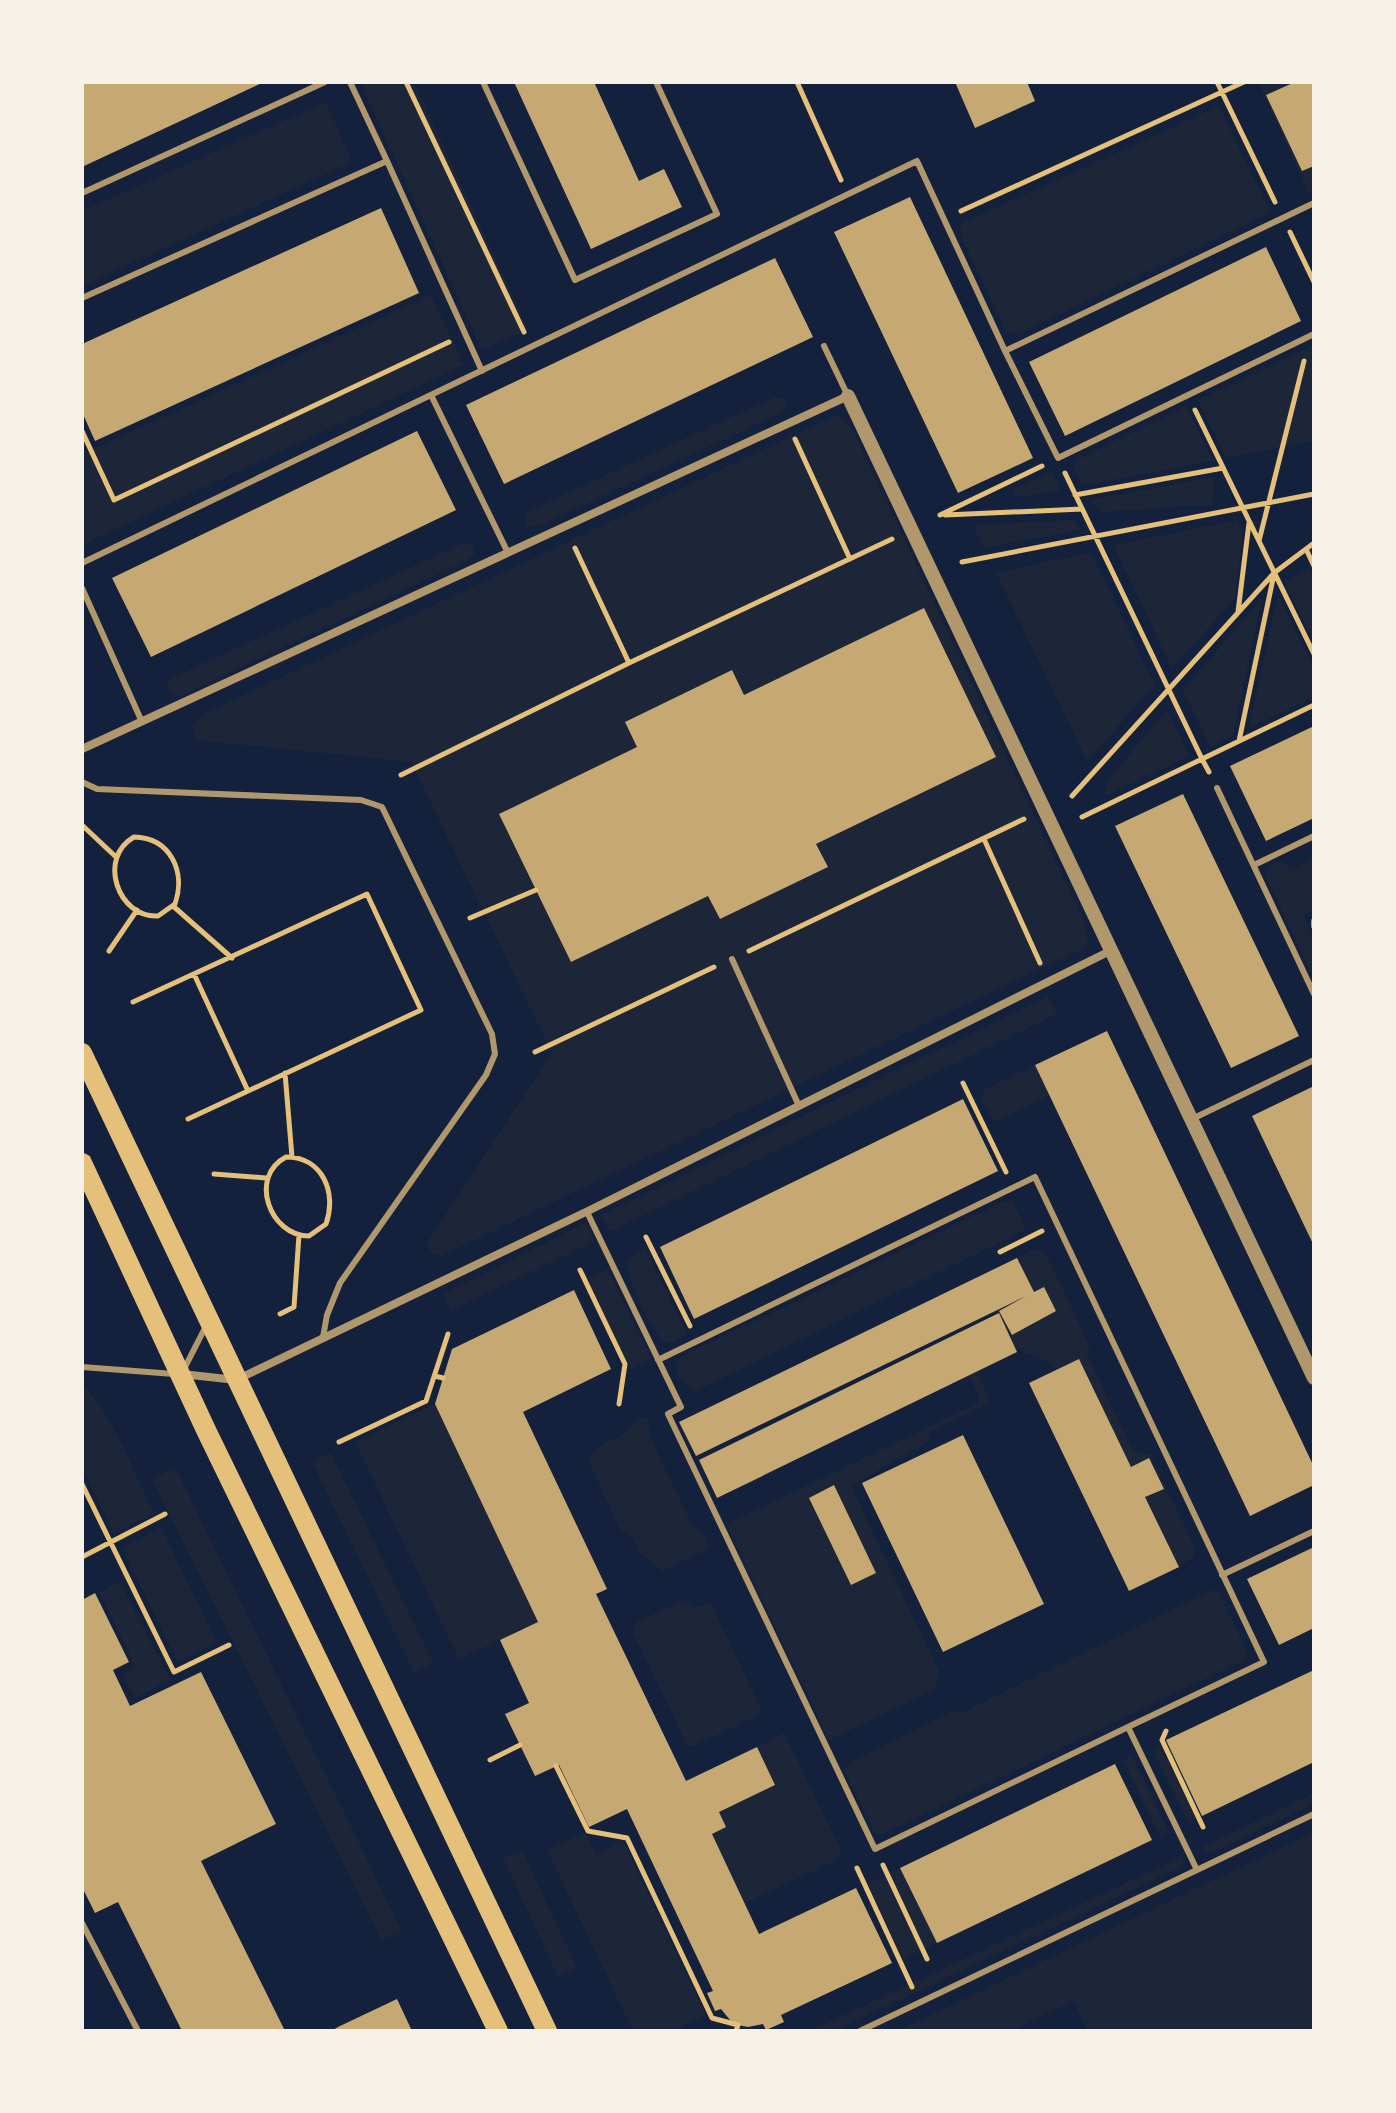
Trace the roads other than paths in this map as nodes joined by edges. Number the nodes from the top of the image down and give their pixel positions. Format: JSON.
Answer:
{"nodes":[{"id":1,"x":325,"y":82,"type":"edge"},
{"id":2,"x":350,"y":82,"type":"edge"},
{"id":3,"x":483,"y":82,"type":"edge"},
{"id":4,"x":656,"y":82,"type":"edge"},
{"id":5,"x":387,"y":161,"type":"junction"},
{"id":6,"x":82,"y":193,"type":"edge"},
{"id":7,"x":1314,"y":203,"type":"edge"},
{"id":8,"x":82,"y":298,"type":"edge"},
{"id":9,"x":1312,"y":335,"type":"edge"},
{"id":10,"x":824,"y":346,"type":"dead end"},
{"id":11,"x":1005,"y":351,"type":"junction"},
{"id":12,"x":482,"y":371,"type":"junction"},
{"id":13,"x":431,"y":395,"type":"junction"},
{"id":14,"x":848,"y":396,"type":"junction"},
{"id":15,"x":508,"y":553,"type":"junction"},
{"id":16,"x":82,"y":563,"type":"edge"},
{"id":17,"x":82,"y":588,"type":"edge"},
{"id":18,"x":142,"y":722,"type":"junction"},
{"id":19,"x":82,"y":749,"type":"edge"},
{"id":20,"x":82,"y":782,"type":"edge"},
{"id":21,"x":1217,"y":788,"type":"road end"},
{"id":22,"x":1314,"y":836,"type":"edge"},
{"id":23,"x":1254,"y":865,"type":"junction"},
{"id":24,"x":1113,"y":950,"type":"junction"},
{"id":25,"x":732,"y":959,"type":"road end"},
{"id":26,"x":1314,"y":994,"type":"edge"},
{"id":27,"x":82,"y":1053,"type":"edge"},
{"id":28,"x":1314,"y":1060,"type":"edge"},
{"id":29,"x":799,"y":1106,"type":"junction"},
{"id":30,"x":1192,"y":1119,"type":"junction"},
{"id":31,"x":82,"y":1163,"type":"edge"},
{"id":32,"x":587,"y":1212,"type":"junction"},
{"id":33,"x":209,"y":1321,"type":"junction"},
{"id":34,"x":323,"y":1337,"type":"junction"},
{"id":35,"x":658,"y":1360,"type":"junction"},
{"id":36,"x":82,"y":1367,"type":"edge"},
{"id":37,"x":181,"y":1374,"type":"junction"},
{"id":38,"x":1314,"y":1378,"type":"edge"},
{"id":39,"x":236,"y":1380,"type":"junction"},
{"id":40,"x":1314,"y":1531,"type":"edge"},
{"id":41,"x":1222,"y":1575,"type":"junction"},
{"id":42,"x":1128,"y":1727,"type":"junction"},
{"id":43,"x":1314,"y":1814,"type":"edge"},
{"id":44,"x":1197,"y":1870,"type":"junction"},
{"id":45,"x":82,"y":1923,"type":"edge"},
{"id":46,"x":138,"y":2031,"type":"edge"},
{"id":47,"x":498,"y":2031,"type":"edge"},
{"id":48,"x":547,"y":2031,"type":"edge"},
{"id":49,"x":860,"y":2031,"type":"edge"}],
"edges":[{"from":1,"to":6,"type":"lane"},
{"from":2,"to":5,"type":"lane"},
{"from":3,"to":4,"type":"lane"},
{"from":5,"to":8,"type":"lane"},
{"from":5,"to":12,"type":"lane"},
{"from":7,"to":11,"type":"lane"},
{"from":9,"to":11,"type":"lane"},
{"from":10,"to":14,"type":"lane"},
{"from":11,"to":12,"type":"lane"},
{"from":12,"to":13,"type":"lane"},
{"from":13,"to":15,"type":"lane"},
{"from":13,"to":16,"type":"lane"},
{"from":14,"to":15,"type":"street"},
{"from":14,"to":24,"type":"street"},
{"from":15,"to":18,"type":"street"},
{"from":17,"to":18,"type":"lane"},
{"from":18,"to":19,"type":"street"},
{"from":20,"to":34,"type":"lane"},
{"from":21,"to":23,"type":"lane"},
{"from":22,"to":23,"type":"lane"},
{"from":23,"to":26,"type":"lane"},
{"from":24,"to":29,"type":"street"},
{"from":24,"to":30,"type":"street"},
{"from":25,"to":29,"type":"lane"},
{"from":27,"to":33,"type":"main road"},
{"from":28,"to":30,"type":"lane"},
{"from":29,"to":32,"type":"street"},
{"from":30,"to":38,"type":"street"},
{"from":31,"to":37,"type":"main road"},
{"from":32,"to":34,"type":"street"},
{"from":32,"to":35,"type":"lane"},
{"from":33,"to":37,"type":"lane"},
{"from":33,"to":39,"type":"main road"},
{"from":34,"to":39,"type":"street"},
{"from":35,"to":41,"type":"lane"},
{"from":35,"to":42,"type":"lane"},
{"from":36,"to":37,"type":"lane"},
{"from":37,"to":39,"type":"street"},
{"from":37,"to":47,"type":"main road"},
{"from":39,"to":48,"type":"main road"},
{"from":40,"to":41,"type":"lane"},
{"from":41,"to":42,"type":"lane"},
{"from":42,"to":44,"type":"lane"},
{"from":43,"to":44,"type":"lane"},
{"from":44,"to":49,"type":"lane"},
{"from":45,"to":46,"type":"lane"}]}
